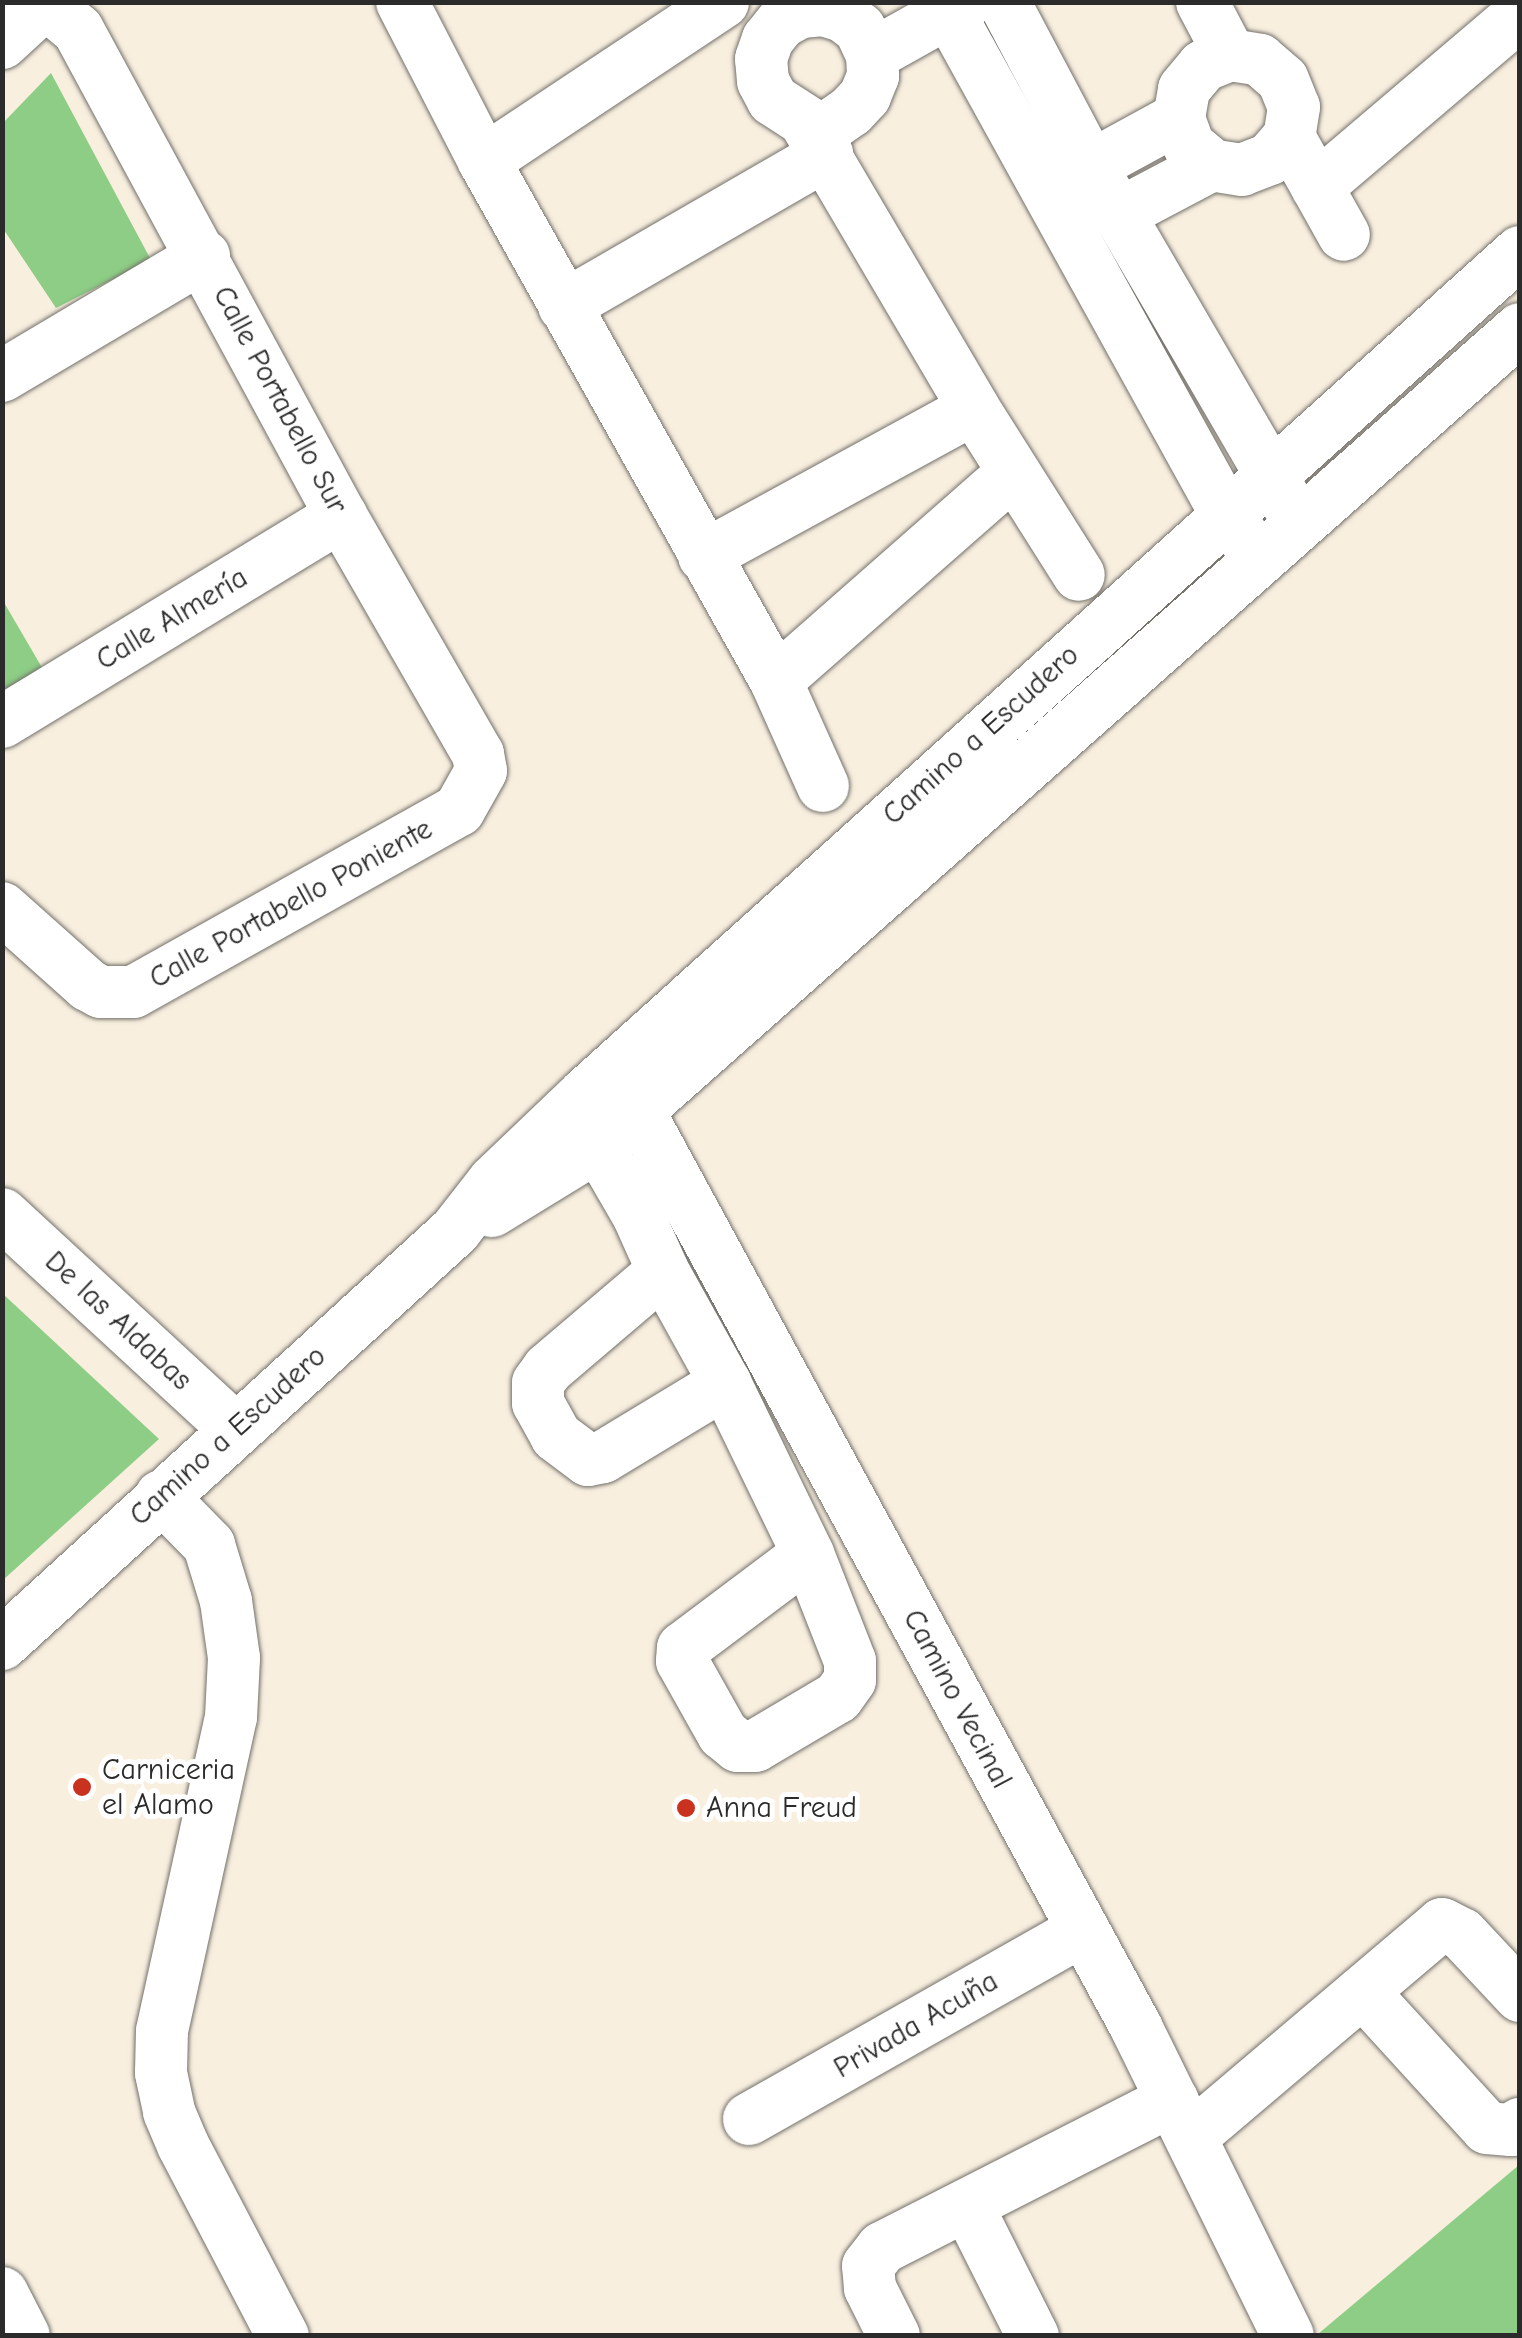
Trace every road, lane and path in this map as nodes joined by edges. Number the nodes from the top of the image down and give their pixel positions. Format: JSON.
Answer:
{"nodes":[{"id":1,"x":402,"y":2,"type":"edge"},
{"id":2,"x":723,"y":2,"type":"edge"},
{"id":3,"x":1004,"y":2,"type":"edge"},
{"id":4,"x":942,"y":5,"type":"edge"},
{"id":5,"x":1520,"y":14,"type":"edge"},
{"id":6,"x":756,"y":20,"type":"edge"},
{"id":7,"x":1224,"y":21,"type":"edge"},
{"id":8,"x":866,"y":42,"type":"junction"},
{"id":9,"x":2,"y":43,"type":"edge"},
{"id":10,"x":1179,"y":118,"type":"junction"},
{"id":11,"x":1289,"y":137,"type":"junction"},
{"id":12,"x":817,"y":139,"type":"junction"},
{"id":13,"x":484,"y":161,"type":"junction"},
{"id":14,"x":1212,"y":165,"type":"junction"},
{"id":15,"x":1317,"y":187,"type":"junction"},
{"id":16,"x":1092,"y":194,"type":"junction"},
{"id":17,"x":1344,"y":235,"type":"dead end"},
{"id":18,"x":1520,"y":252,"type":"edge"},
{"id":19,"x":204,"y":256,"type":"junction"},
{"id":20,"x":564,"y":306,"type":"junction"},
{"id":21,"x":1520,"y":329,"type":"edge"},
{"id":22,"x":9,"y":357,"type":"edge"},
{"id":23,"x":974,"y":410,"type":"junction"},
{"id":24,"x":1013,"y":473,"type":"junction"},
{"id":25,"x":1268,"y":476,"type":"junction"},
{"id":26,"x":1226,"y":514,"type":"junction"},
{"id":27,"x":341,"y":516,"type":"junction"},
{"id":28,"x":1300,"y":524,"type":"junction"},
{"id":29,"x":704,"y":556,"type":"junction"},
{"id":30,"x":1259,"y":558,"type":"junction"},
{"id":31,"x":1079,"y":575,"type":"dead end"},
{"id":32,"x":776,"y":681,"type":"junction"},
{"id":33,"x":2,"y":722,"type":"edge"},
{"id":34,"x":822,"y":786,"type":"dead end"},
{"id":35,"x":459,"y":810,"type":"joint"},
{"id":36,"x":2,"y":908,"type":"edge"},
{"id":37,"x":624,"y":1091,"type":"junction"},
{"id":38,"x":583,"y":1128,"type":"junction"},
{"id":39,"x":2,"y":1214,"type":"edge"},
{"id":40,"x":663,"y":1271,"type":"junction"},
{"id":41,"x":724,"y":1383,"type":"junction"},
{"id":42,"x":234,"y":1428,"type":"junction"},
{"id":43,"x":161,"y":1496,"type":"junction"},
{"id":44,"x":808,"y":1554,"type":"dead end"},
{"id":45,"x":2,"y":1644,"type":"edge"},
{"id":46,"x":1082,"y":1930,"type":"junction"},
{"id":47,"x":1363,"y":1992,"type":"junction"},
{"id":48,"x":1520,"y":1996,"type":"edge"},
{"id":49,"x":1182,"y":2119,"type":"junction"},
{"id":50,"x":749,"y":2120,"type":"dead end"},
{"id":51,"x":1520,"y":2124,"type":"edge"},
{"id":52,"x":967,"y":2205,"type":"junction"},
{"id":53,"x":2,"y":2294,"type":"edge"},
{"id":54,"x":24,"y":2336,"type":"edge"},
{"id":55,"x":283,"y":2336,"type":"edge"},
{"id":56,"x":894,"y":2336,"type":"edge"},
{"id":57,"x":1033,"y":2336,"type":"edge"},
{"id":58,"x":1288,"y":2336,"type":"edge"}],
"edges":[{"from":1,"to":13,"type":"street"},
{"from":2,"to":13,"type":"street"},
{"from":3,"to":16,"type":"street"},
{"from":4,"to":8,"type":"street"},
{"from":4,"to":16,"type":"street"},
{"from":5,"to":15,"type":"street"},
{"from":6,"to":8,"type":"street"},
{"from":6,"to":12,"type":"street"},
{"from":7,"to":10,"type":"street"},
{"from":7,"to":11,"type":"street"},
{"from":8,"to":12,"type":"street"},
{"from":9,"to":19,"type":"street","name":"Calle Portabello Sur"},
{"from":10,"to":14,"type":"street"},
{"from":10,"to":16,"type":"street"},
{"from":11,"to":14,"type":"street"},
{"from":11,"to":15,"type":"street"},
{"from":12,"to":20,"type":"street"},
{"from":12,"to":23,"type":"street"},
{"from":13,"to":20,"type":"street"},
{"from":14,"to":16,"type":"street"},
{"from":15,"to":17,"type":"street"},
{"from":16,"to":25,"type":"street"},
{"from":16,"to":26,"type":"street"},
{"from":18,"to":25,"type":"street","name":"Camino a Escudero"},
{"from":19,"to":22,"type":"street"},
{"from":19,"to":27,"type":"street","name":"Calle Portabello Sur"},
{"from":20,"to":29,"type":"street"},
{"from":21,"to":28,"type":"street","name":"Camino a Escudero"},
{"from":23,"to":24,"type":"street"},
{"from":23,"to":29,"type":"street"},
{"from":24,"to":31,"type":"street"},
{"from":24,"to":32,"type":"street"},
{"from":25,"to":26,"type":"street","name":"Camino a Escudero"},
{"from":25,"to":28,"type":"street"},
{"from":26,"to":30,"type":"street"},
{"from":26,"to":37,"type":"street","name":"Camino a Escudero"},
{"from":27,"to":33,"type":"street","name":"Calle Almería"},
{"from":27,"to":35,"type":"street","name":"Calle Portabello Sur"},
{"from":28,"to":30,"type":"street","name":"Camino a Escudero"},
{"from":29,"to":32,"type":"street"},
{"from":30,"to":37,"type":"street","name":"Camino a Escudero"},
{"from":32,"to":34,"type":"street"},
{"from":35,"to":36,"type":"street","name":"Calle Portabello Poniente"},
{"from":37,"to":38,"type":"street","name":"Camino a Escudero"},
{"from":37,"to":46,"type":"street","name":"Camino Vecinal"},
{"from":38,"to":40,"type":"street"},
{"from":38,"to":42,"type":"street","name":"Camino a Escudero"},
{"from":39,"to":42,"type":"street","name":"De las Aldabas"},
{"from":40,"to":41,"type":"street"},
{"from":40,"to":41,"type":"street"},
{"from":41,"to":44,"type":"street"},
{"from":42,"to":43,"type":"street","name":"Camino a Escudero"},
{"from":43,"to":45,"type":"street","name":"Camino a Escudero"},
{"from":43,"to":55,"type":"street"},
{"from":46,"to":49,"type":"street","name":"Camino Vecinal"},
{"from":46,"to":50,"type":"street","name":"Privada Acuña"},
{"from":47,"to":48,"type":"street"},
{"from":47,"to":49,"type":"street"},
{"from":47,"to":51,"type":"street"},
{"from":49,"to":52,"type":"street"},
{"from":49,"to":58,"type":"street","name":"Camino Vecinal"},
{"from":52,"to":56,"type":"street"},
{"from":52,"to":57,"type":"street"},
{"from":53,"to":54,"type":"street"}]}
